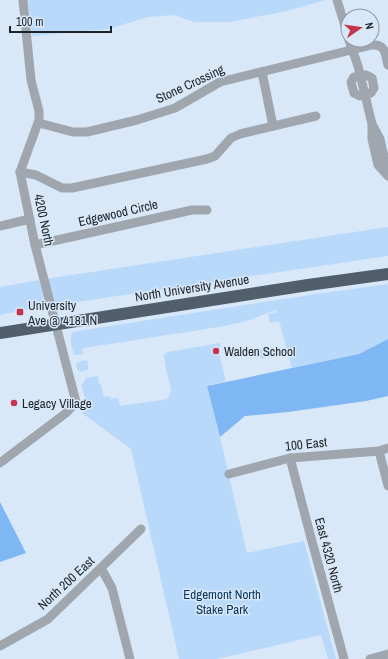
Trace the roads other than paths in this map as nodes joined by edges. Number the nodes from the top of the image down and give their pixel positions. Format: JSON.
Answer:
{"nodes":[{"id":1,"x":23,"y":0,"type":"edge"},
{"id":2,"x":337,"y":0,"type":"edge"},
{"id":3,"x":340,"y":10,"type":"edge"},
{"id":4,"x":352,"y":50,"type":"junction"},
{"id":5,"x":388,"y":65,"type":"edge"},
{"id":6,"x":262,"y":72,"type":"junction"},
{"id":7,"x":357,"y":76,"type":"junction"},
{"id":8,"x":365,"y":95,"type":"junction"},
{"id":9,"x":316,"y":116,"type":"dead end"},
{"id":10,"x":38,"y":123,"type":"junction"},
{"id":11,"x":273,"y":126,"type":"junction"},
{"id":12,"x":20,"y":172,"type":"junction"},
{"id":13,"x":388,"y":175,"type":"edge"},
{"id":14,"x":207,"y":210,"type":"dead end"},
{"id":15,"x":30,"y":219,"type":"junction"},
{"id":16,"x":0,"y":226,"type":"edge"},
{"id":17,"x":36,"y":245,"type":"junction"},
{"id":18,"x":388,"y":274,"type":"edge"},
{"id":19,"x":55,"y":324,"type":"junction"},
{"id":20,"x":0,"y":332,"type":"edge"},
{"id":21,"x":388,"y":448,"type":"edge"},
{"id":22,"x":379,"y":451,"type":"junction"},
{"id":23,"x":290,"y":458,"type":"junction"},
{"id":24,"x":0,"y":463,"type":"edge"},
{"id":25,"x":229,"y":474,"type":"dead end"},
{"id":26,"x":388,"y":486,"type":"edge"},
{"id":27,"x":142,"y":529,"type":"dead end"},
{"id":28,"x":101,"y":568,"type":"junction"},
{"id":29,"x":0,"y":646,"type":"edge"},
{"id":30,"x":388,"y":654,"type":"edge"},
{"id":31,"x":130,"y":659,"type":"edge"},
{"id":32,"x":344,"y":659,"type":"edge"},
{"id":33,"x":370,"y":659,"type":"edge"}],
"edges":[{"from":1,"to":10,"type":"street"},
{"from":2,"to":3,"type":"street"},
{"from":4,"to":5,"type":"street","name":"Stone Crossing"},
{"from":4,"to":6,"type":"street","name":"Stone Crossing"},
{"from":4,"to":7,"type":"street"},
{"from":6,"to":10,"type":"street","name":"Stone Crossing"},
{"from":6,"to":11,"type":"street"},
{"from":7,"to":8,"type":"street"},
{"from":7,"to":8,"type":"street"},
{"from":8,"to":13,"type":"street"},
{"from":9,"to":11,"type":"street"},
{"from":10,"to":12,"type":"street"},
{"from":11,"to":12,"type":"street"},
{"from":12,"to":15,"type":"street","name":"4200 North"},
{"from":14,"to":17,"type":"street","name":"Edgewood Circle"},
{"from":15,"to":16,"type":"street"},
{"from":15,"to":17,"type":"street","name":"4200 North"},
{"from":17,"to":19,"type":"street","name":"4200 North"},
{"from":18,"to":19,"type":"highway","name":"North University Avenue"},
{"from":19,"to":20,"type":"highway","name":"North University Avenue"},
{"from":19,"to":24,"type":"street","name":"4200 North"},
{"from":21,"to":22,"type":"street","name":"100 East"},
{"from":22,"to":23,"type":"street","name":"100 East"},
{"from":22,"to":26,"type":"street"},
{"from":23,"to":25,"type":"street","name":"100 East"},
{"from":23,"to":32,"type":"street","name":"East 4320 North"},
{"from":27,"to":28,"type":"street","name":"North 200 East"},
{"from":28,"to":29,"type":"street","name":"North 200 East"},
{"from":28,"to":31,"type":"street"},
{"from":30,"to":33,"type":"street"}]}
